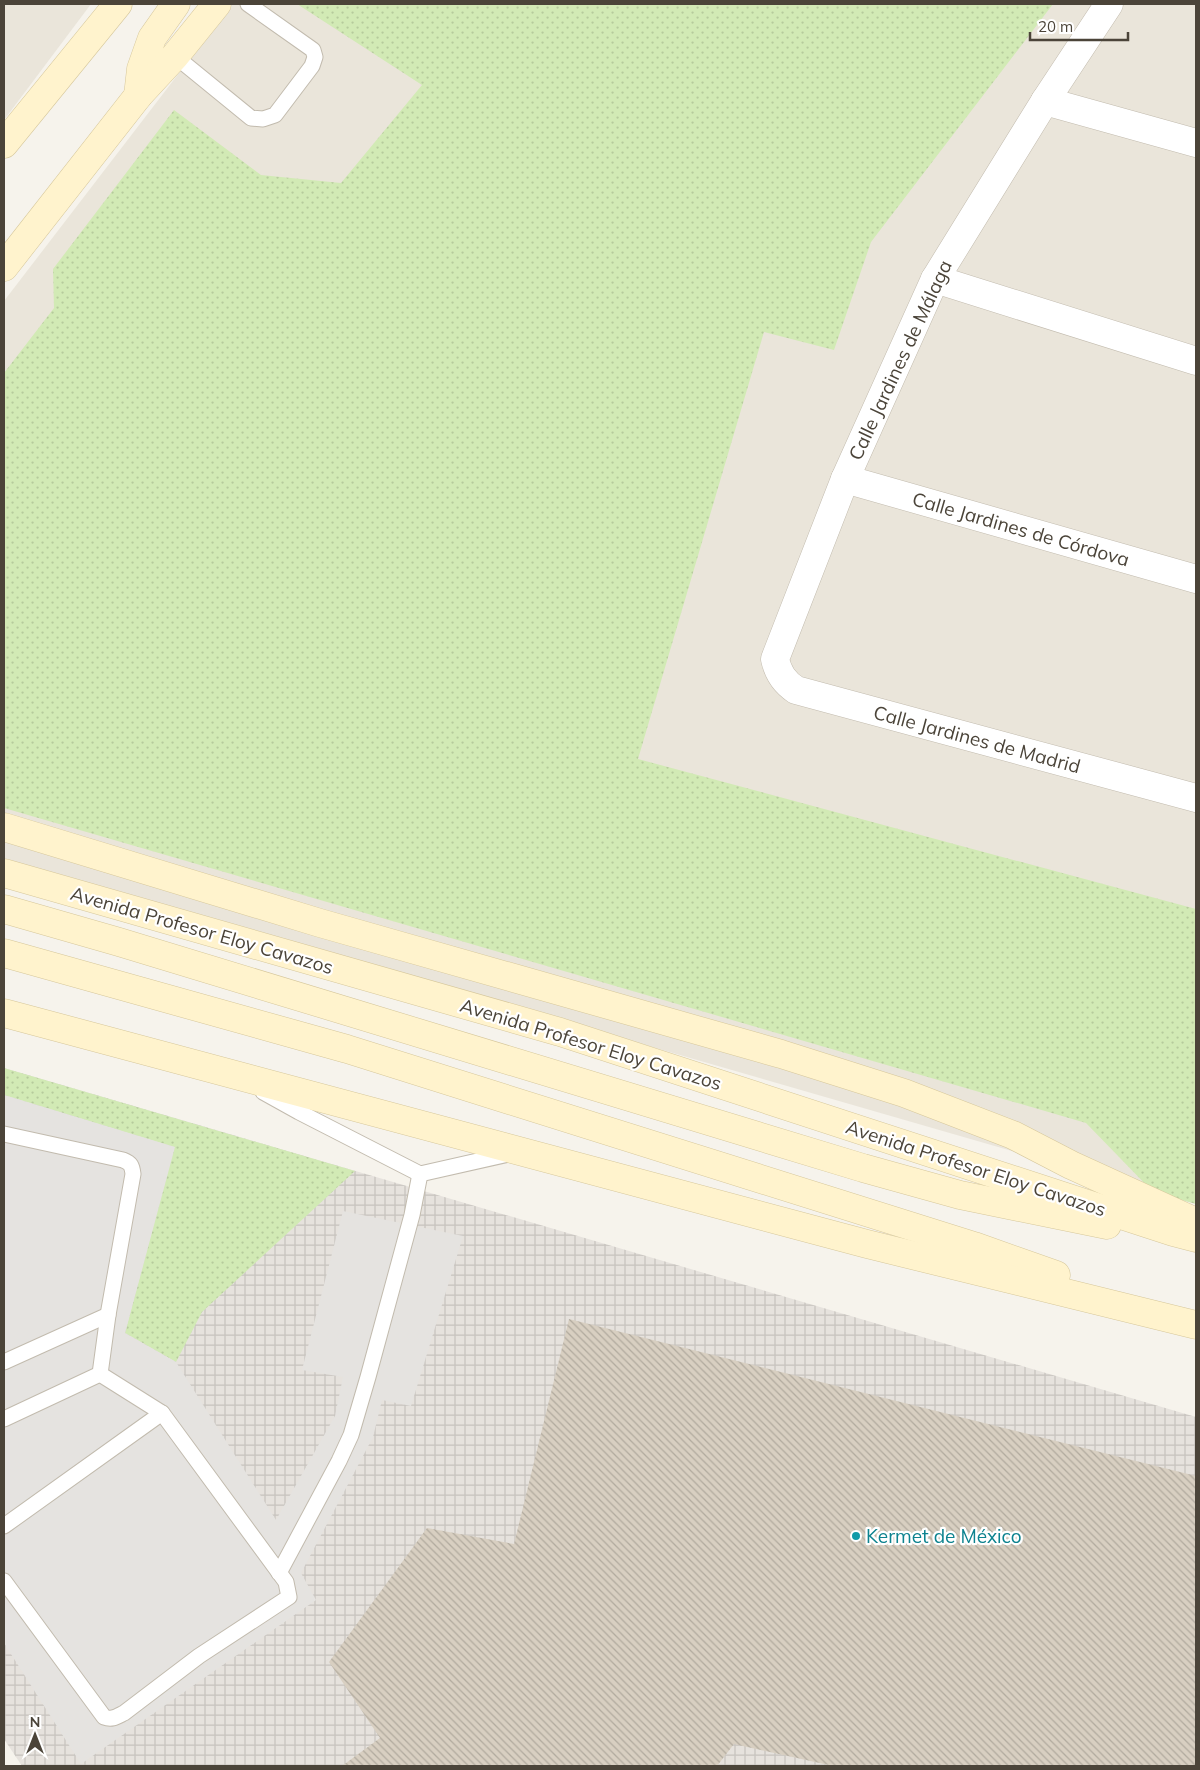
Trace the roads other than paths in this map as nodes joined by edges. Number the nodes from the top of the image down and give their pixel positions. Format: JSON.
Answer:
{"nodes":[{"id":1,"x":118,"y":4,"type":"edge"},
{"id":2,"x":176,"y":4,"type":"edge"},
{"id":3,"x":217,"y":4,"type":"edge"},
{"id":4,"x":248,"y":4,"type":"edge"},
{"id":5,"x":1109,"y":4,"type":"edge"},
{"id":6,"x":175,"y":56,"type":"junction"},
{"id":7,"x":138,"y":96,"type":"junction"},
{"id":8,"x":1045,"y":101,"type":"junction"},
{"id":9,"x":1196,"y":143,"type":"edge"},
{"id":10,"x":4,"y":144,"type":"edge"},
{"id":11,"x":4,"y":267,"type":"edge"},
{"id":12,"x":935,"y":279,"type":"junction"},
{"id":13,"x":1196,"y":361,"type":"edge"},
{"id":14,"x":845,"y":479,"type":"junction"},
{"id":15,"x":1196,"y":579,"type":"edge"},
{"id":16,"x":775,"y":659,"type":"joint"},
{"id":17,"x":1196,"y":798,"type":"edge"},
{"id":18,"x":4,"y":827,"type":"edge"},
{"id":19,"x":4,"y":874,"type":"edge"},
{"id":20,"x":4,"y":910,"type":"edge"},
{"id":21,"x":4,"y":953,"type":"edge"},
{"id":22,"x":4,"y":1013,"type":"edge"},
{"id":23,"x":234,"y":1075,"type":"junction"},
{"id":24,"x":4,"y":1134,"type":"edge"},
{"id":25,"x":523,"y":1151,"type":"junction"},
{"id":26,"x":420,"y":1174,"type":"junction"},
{"id":27,"x":1188,"y":1231,"type":"edge"},
{"id":28,"x":108,"y":1315,"type":"junction"},
{"id":29,"x":1158,"y":1315,"type":"junction"},
{"id":30,"x":1196,"y":1325,"type":"edge"},
{"id":31,"x":4,"y":1362,"type":"edge"},
{"id":32,"x":100,"y":1374,"type":"junction"},
{"id":33,"x":162,"y":1414,"type":"junction"},
{"id":34,"x":4,"y":1419,"type":"edge"},
{"id":35,"x":4,"y":1526,"type":"edge"},
{"id":36,"x":279,"y":1573,"type":"junction"},
{"id":37,"x":4,"y":1581,"type":"edge"}],
"edges":[{"from":1,"to":10,"type":"main road"},
{"from":2,"to":7,"type":"main road"},
{"from":3,"to":6,"type":"main road"},
{"from":4,"to":6,"type":"lane"},
{"from":5,"to":8,"type":"street","name":"Calle Jardines de Málaga"},
{"from":6,"to":7,"type":"main road"},
{"from":7,"to":11,"type":"main road"},
{"from":8,"to":9,"type":"street"},
{"from":8,"to":12,"type":"street","name":"Calle Jardines de Málaga"},
{"from":12,"to":13,"type":"street"},
{"from":12,"to":14,"type":"street","name":"Calle Jardines de Málaga"},
{"from":14,"to":15,"type":"street","name":"Calle Jardines de Córdova"},
{"from":14,"to":16,"type":"street","name":"Calle Jardines de Málaga"},
{"from":16,"to":17,"type":"street","name":"Calle Jardines de Madrid"},
{"from":18,"to":27,"type":"main road"},
{"from":19,"to":27,"type":"main road","name":"Avenida Profesor Eloy Cavazos"},
{"from":20,"to":27,"type":"main road","name":"Avenida Profesor Eloy Cavazos"},
{"from":21,"to":29,"type":"main road"},
{"from":22,"to":23,"type":"main road"},
{"from":23,"to":25,"type":"main road"},
{"from":23,"to":26,"type":"lane"},
{"from":24,"to":28,"type":"lane"},
{"from":25,"to":26,"type":"lane"},
{"from":25,"to":29,"type":"main road"},
{"from":26,"to":36,"type":"lane"},
{"from":28,"to":31,"type":"lane"},
{"from":28,"to":32,"type":"lane"},
{"from":29,"to":30,"type":"main road"},
{"from":32,"to":33,"type":"lane"},
{"from":32,"to":34,"type":"lane"},
{"from":33,"to":35,"type":"lane"},
{"from":33,"to":36,"type":"lane"},
{"from":36,"to":37,"type":"lane"}]}
